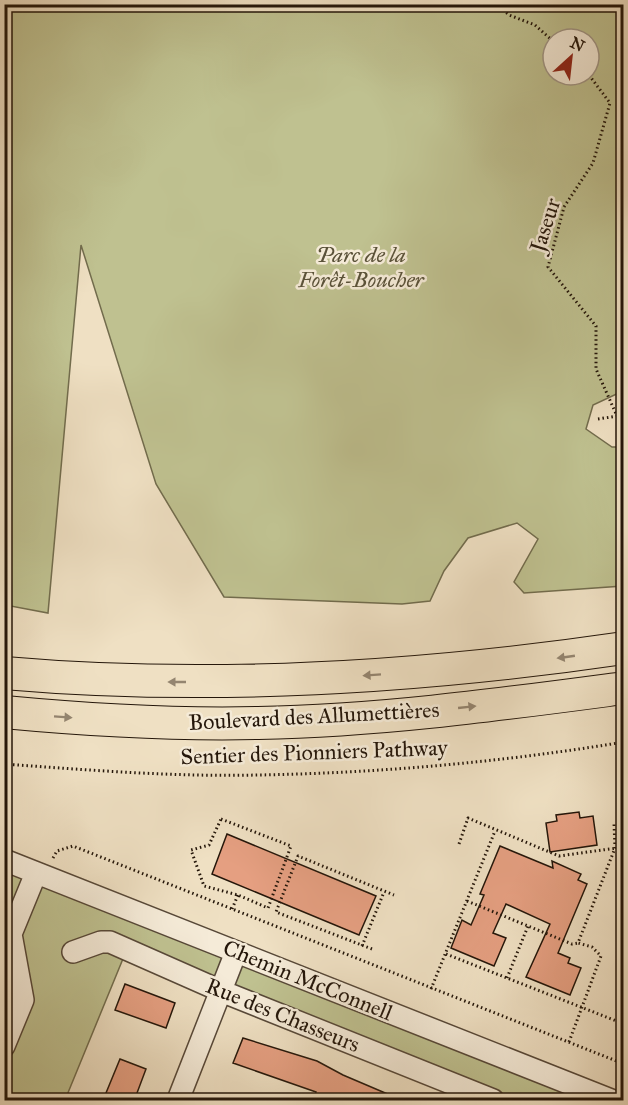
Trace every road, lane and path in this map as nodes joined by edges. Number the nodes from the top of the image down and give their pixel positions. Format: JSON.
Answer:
{"nodes":[{"id":1,"x":496,"y":4,"type":"edge"},
{"id":2,"x":541,"y":30,"type":"edge"},
{"id":3,"x":598,"y":87,"type":"edge"},
{"id":4,"x":624,"y":414,"type":"edge"},
{"id":5,"x":617,"y":416,"type":"junction"},
{"id":6,"x":598,"y":419,"type":"dead end"},
{"id":7,"x":624,"y":648,"type":"edge"},
{"id":8,"x":4,"y":674,"type":"edge"},
{"id":9,"x":624,"y":688,"type":"edge"},
{"id":10,"x":4,"y":712,"type":"edge"},
{"id":11,"x":624,"y":742,"type":"edge"},
{"id":12,"x":4,"y":764,"type":"edge"},
{"id":13,"x":614,"y":823,"type":"dead end"},
{"id":14,"x":495,"y":831,"type":"junction"},
{"id":15,"x":459,"y":844,"type":"dead end"},
{"id":16,"x":624,"y":847,"type":"edge"},
{"id":17,"x":615,"y":848,"type":"junction"},
{"id":18,"x":4,"y":860,"type":"edge"},
{"id":19,"x":40,"y":874,"type":"junction"},
{"id":20,"x":384,"y":892,"type":"junction"},
{"id":21,"x":238,"y":895,"type":"junction"},
{"id":22,"x":394,"y":895,"type":"dead end"},
{"id":23,"x":467,"y":901,"type":"junction"},
{"id":24,"x":232,"y":909,"type":"junction"},
{"id":25,"x":528,"y":926,"type":"junction"},
{"id":26,"x":578,"y":943,"type":"junction"},
{"id":27,"x":362,"y":946,"type":"junction"},
{"id":28,"x":372,"y":950,"type":"dead end"},
{"id":29,"x":73,"y":952,"type":"dead end"},
{"id":30,"x":236,"y":952,"type":"junction"},
{"id":31,"x":446,"y":954,"type":"junction"},
{"id":32,"x":507,"y":978,"type":"junction"},
{"id":33,"x":431,"y":989,"type":"junction"},
{"id":34,"x":220,"y":991,"type":"junction"},
{"id":35,"x":582,"y":1008,"type":"junction"},
{"id":36,"x":624,"y":1024,"type":"edge"},
{"id":37,"x":569,"y":1042,"type":"junction"},
{"id":38,"x":4,"y":1046,"type":"edge"},
{"id":39,"x":624,"y":1064,"type":"edge"},
{"id":40,"x":178,"y":1101,"type":"edge"},
{"id":41,"x":493,"y":1101,"type":"edge"},
{"id":42,"x":611,"y":1101,"type":"edge"}],
"edges":[{"from":1,"to":2,"type":"path"},
{"from":3,"to":5,"type":"path","name":"Jaseur"},
{"from":4,"to":5,"type":"path"},
{"from":5,"to":6,"type":"path"},
{"from":7,"to":8,"type":"highway","name":"Boulevard des Allumettières","one_way":true},
{"from":10,"to":9,"type":"highway","name":"Boulevard des Allumettières","one_way":true},
{"from":11,"to":12,"type":"path","name":"Sentier des Pionniers Pathway"},
{"from":13,"to":17,"type":"path"},
{"from":14,"to":15,"type":"path"},
{"from":14,"to":17,"type":"path"},
{"from":14,"to":23,"type":"path"},
{"from":16,"to":17,"type":"path"},
{"from":17,"to":26,"type":"path"},
{"from":18,"to":19,"type":"street","name":"Chemin McConnell"},
{"from":19,"to":24,"type":"path"},
{"from":19,"to":30,"type":"street","name":"Chemin McConnell"},
{"from":19,"to":38,"type":"street"},
{"from":20,"to":22,"type":"path"},
{"from":20,"to":27,"type":"path"},
{"from":20,"to":27,"type":"path"},
{"from":21,"to":21,"type":"path"},
{"from":21,"to":24,"type":"path"},
{"from":23,"to":25,"type":"path"},
{"from":23,"to":31,"type":"path"},
{"from":24,"to":33,"type":"path"},
{"from":25,"to":26,"type":"path"},
{"from":25,"to":32,"type":"path"},
{"from":26,"to":35,"type":"path"},
{"from":27,"to":28,"type":"path"},
{"from":29,"to":34,"type":"street","name":"Rue des Chasseurs"},
{"from":30,"to":34,"type":"street"},
{"from":30,"to":42,"type":"street","name":"Chemin McConnell"},
{"from":31,"to":32,"type":"path"},
{"from":31,"to":33,"type":"path"},
{"from":32,"to":35,"type":"path"},
{"from":33,"to":37,"type":"path"},
{"from":34,"to":40,"type":"street"},
{"from":34,"to":41,"type":"street","name":"Rue des Chasseurs"},
{"from":35,"to":36,"type":"path"},
{"from":35,"to":37,"type":"path"},
{"from":37,"to":39,"type":"path"}]}
